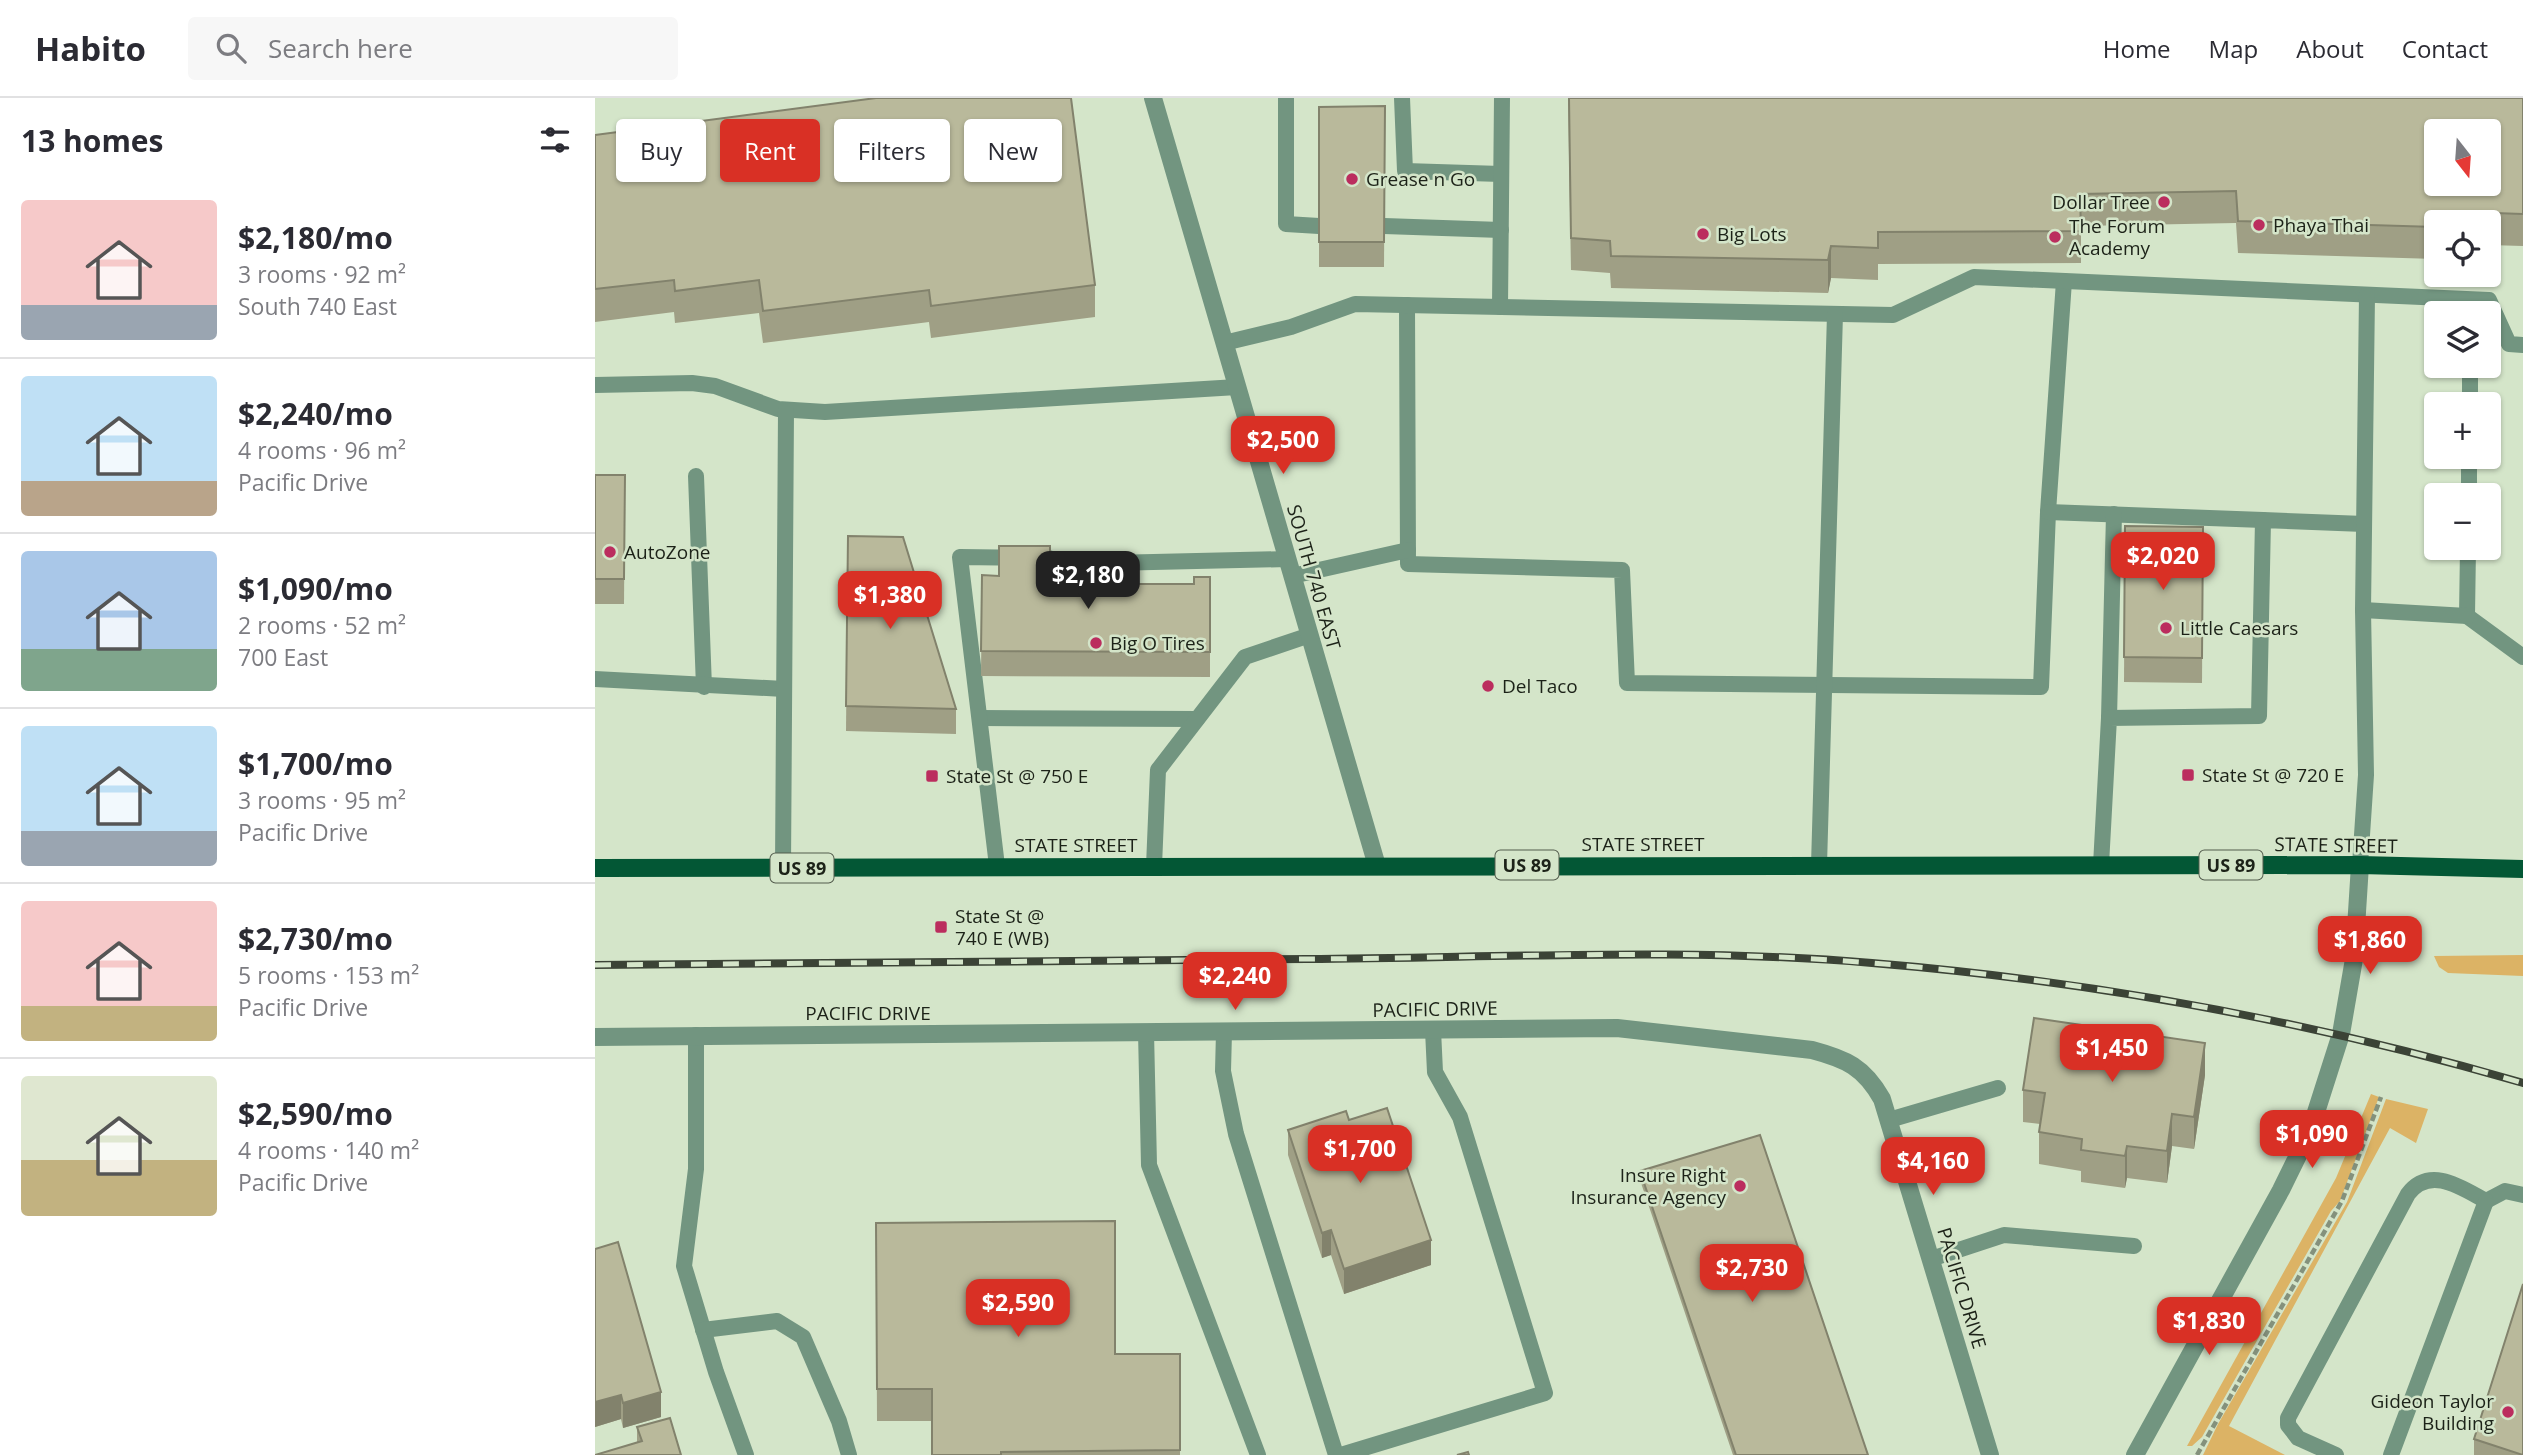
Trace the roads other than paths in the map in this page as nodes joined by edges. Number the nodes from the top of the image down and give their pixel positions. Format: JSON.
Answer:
{"nodes":[{"id":1,"x":1153,"y":98,"type":"edge"},
{"id":2,"x":1286,"y":98,"type":"edge"},
{"id":3,"x":1402,"y":98,"type":"edge"},
{"id":4,"x":1502,"y":98,"type":"edge"},
{"id":5,"x":1501,"y":174,"type":"junction"},
{"id":6,"x":1319,"y":226,"type":"edge"},
{"id":7,"x":1384,"y":226,"type":"edge"},
{"id":8,"x":1501,"y":230,"type":"junction"},
{"id":9,"x":2064,"y":281,"type":"junction"},
{"id":10,"x":2367,"y":295,"type":"junction"},
{"id":11,"x":2424,"y":301,"type":"edge"},
{"id":12,"x":1407,"y":305,"type":"junction"},
{"id":13,"x":1500,"y":307,"type":"junction"},
{"id":14,"x":1835,"y":314,"type":"junction"},
{"id":15,"x":2501,"y":326,"type":"edge"},
{"id":16,"x":1224,"y":343,"type":"junction"},
{"id":17,"x":2523,"y":345,"type":"edge"},
{"id":18,"x":595,"y":385,"type":"edge"},
{"id":19,"x":1237,"y":387,"type":"junction"},
{"id":20,"x":786,"y":410,"type":"junction"},
{"id":21,"x":696,"y":476,"type":"dead end"},
{"id":22,"x":2048,"y":512,"type":"junction"},
{"id":23,"x":2114,"y":514,"type":"junction"},
{"id":24,"x":2263,"y":520,"type":"junction"},
{"id":25,"x":2364,"y":523,"type":"junction"},
{"id":26,"x":1408,"y":550,"type":"junction"},
{"id":27,"x":2468,"y":560,"type":"edge"},
{"id":28,"x":1290,"y":567,"type":"junction"},
{"id":29,"x":2363,"y":610,"type":"junction"},
{"id":30,"x":2467,"y":616,"type":"junction"},
{"id":31,"x":1310,"y":635,"type":"junction"},
{"id":32,"x":2523,"y":657,"type":"edge"},
{"id":33,"x":595,"y":679,"type":"edge"},
{"id":34,"x":1824,"y":684,"type":"junction"},
{"id":35,"x":704,"y":687,"type":"junction"},
{"id":36,"x":784,"y":689,"type":"junction"},
{"id":37,"x":981,"y":718,"type":"junction"},
{"id":38,"x":2109,"y":718,"type":"junction"},
{"id":39,"x":1198,"y":719,"type":"junction"},
{"id":40,"x":1819,"y":865,"type":"junction"},
{"id":41,"x":2101,"y":865,"type":"junction"},
{"id":42,"x":2360,"y":865,"type":"junction"},
{"id":43,"x":997,"y":866,"type":"junction"},
{"id":44,"x":1154,"y":866,"type":"junction"},
{"id":45,"x":1377,"y":866,"type":"junction"},
{"id":46,"x":595,"y":868,"type":"edge"},
{"id":47,"x":783,"y":868,"type":"junction"},
{"id":48,"x":2523,"y":869,"type":"edge"},
{"id":49,"x":1433,"y":1030,"type":"junction"},
{"id":50,"x":1224,"y":1031,"type":"junction"},
{"id":51,"x":1146,"y":1032,"type":"junction"},
{"id":52,"x":696,"y":1035,"type":"junction"},
{"id":53,"x":595,"y":1037,"type":"edge"},
{"id":54,"x":1998,"y":1088,"type":"dead end"},
{"id":55,"x":1889,"y":1120,"type":"junction"},
{"id":56,"x":2523,"y":1195,"type":"edge"},
{"id":57,"x":2486,"y":1201,"type":"junction"},
{"id":58,"x":2134,"y":1247,"type":"dead end"},
{"id":59,"x":1931,"y":1259,"type":"junction"},
{"id":60,"x":703,"y":1330,"type":"junction"},
{"id":61,"x":746,"y":1455,"type":"edge"},
{"id":62,"x":849,"y":1455,"type":"edge"},
{"id":63,"x":1258,"y":1455,"type":"edge"},
{"id":64,"x":1339,"y":1455,"type":"edge"},
{"id":65,"x":1990,"y":1455,"type":"edge"},
{"id":66,"x":2135,"y":1455,"type":"edge"},
{"id":67,"x":2336,"y":1455,"type":"edge"},
{"id":68,"x":2391,"y":1455,"type":"edge"}],
"edges":[{"from":1,"to":16,"type":"street","name":"SOUTH 740 EAST"},
{"from":2,"to":6,"type":"lane"},
{"from":3,"to":5,"type":"lane"},
{"from":4,"to":5,"type":"lane"},
{"from":5,"to":8,"type":"lane"},
{"from":7,"to":8,"type":"lane"},
{"from":8,"to":13,"type":"lane"},
{"from":9,"to":10,"type":"lane"},
{"from":9,"to":14,"type":"lane"},
{"from":9,"to":22,"type":"lane"},
{"from":10,"to":11,"type":"lane"},
{"from":10,"to":25,"type":"lane"},
{"from":12,"to":13,"type":"lane"},
{"from":12,"to":16,"type":"lane"},
{"from":12,"to":26,"type":"lane"},
{"from":13,"to":14,"type":"lane"},
{"from":14,"to":34,"type":"lane"},
{"from":15,"to":17,"type":"lane"},
{"from":16,"to":19,"type":"street","name":"SOUTH 740 EAST"},
{"from":18,"to":20,"type":"lane"},
{"from":19,"to":20,"type":"lane"},
{"from":19,"to":28,"type":"street","name":"SOUTH 740 EAST"},
{"from":20,"to":36,"type":"lane"},
{"from":21,"to":35,"type":"lane"},
{"from":22,"to":23,"type":"lane"},
{"from":22,"to":34,"type":"lane"},
{"from":23,"to":24,"type":"lane"},
{"from":23,"to":38,"type":"lane"},
{"from":24,"to":25,"type":"lane"},
{"from":24,"to":38,"type":"lane"},
{"from":25,"to":29,"type":"lane"},
{"from":26,"to":28,"type":"lane"},
{"from":26,"to":34,"type":"lane"},
{"from":27,"to":30,"type":"lane"},
{"from":28,"to":31,"type":"street","name":"SOUTH 740 EAST"},
{"from":28,"to":37,"type":"lane"},
{"from":29,"to":30,"type":"lane"},
{"from":29,"to":42,"type":"lane"},
{"from":30,"to":32,"type":"lane"},
{"from":31,"to":39,"type":"lane"},
{"from":31,"to":45,"type":"street","name":"SOUTH 740 EAST"},
{"from":33,"to":35,"type":"lane"},
{"from":34,"to":40,"type":"lane"},
{"from":35,"to":36,"type":"lane"},
{"from":36,"to":47,"type":"lane"},
{"from":37,"to":39,"type":"lane"},
{"from":37,"to":43,"type":"lane"},
{"from":38,"to":41,"type":"lane"},
{"from":39,"to":44,"type":"lane"},
{"from":40,"to":41,"type":"main road","name":"STATE STREET","number":"US 89"},
{"from":40,"to":45,"type":"main road","name":"STATE STREET","number":"US 89"},
{"from":41,"to":42,"type":"main road","name":"STATE STREET","number":"US 89"},
{"from":42,"to":48,"type":"main road","name":"STATE STREET","number":"US 89"},
{"from":42,"to":66,"type":"street"},
{"from":43,"to":44,"type":"main road","name":"STATE STREET","number":"US 89"},
{"from":43,"to":47,"type":"main road","name":"STATE STREET","number":"US 89"},
{"from":44,"to":45,"type":"main road","name":"STATE STREET","number":"US 89"},
{"from":46,"to":47,"type":"main road","name":"STATE STREET","number":"US 89"},
{"from":49,"to":50,"type":"street","name":"PACIFIC DRIVE"},
{"from":49,"to":55,"type":"street","name":"PACIFIC DRIVE"},
{"from":49,"to":64,"type":"lane"},
{"from":50,"to":51,"type":"street","name":"PACIFIC DRIVE"},
{"from":50,"to":64,"type":"lane"},
{"from":51,"to":52,"type":"street","name":"PACIFIC DRIVE"},
{"from":51,"to":63,"type":"lane"},
{"from":52,"to":53,"type":"street","name":"PACIFIC DRIVE"},
{"from":52,"to":60,"type":"lane"},
{"from":54,"to":55,"type":"lane"},
{"from":55,"to":59,"type":"street","name":"PACIFIC DRIVE"},
{"from":56,"to":57,"type":"lane"},
{"from":57,"to":67,"type":"lane"},
{"from":57,"to":68,"type":"lane"},
{"from":58,"to":59,"type":"lane"},
{"from":59,"to":65,"type":"street","name":"PACIFIC DRIVE"},
{"from":60,"to":61,"type":"lane"},
{"from":60,"to":62,"type":"lane"}]}
